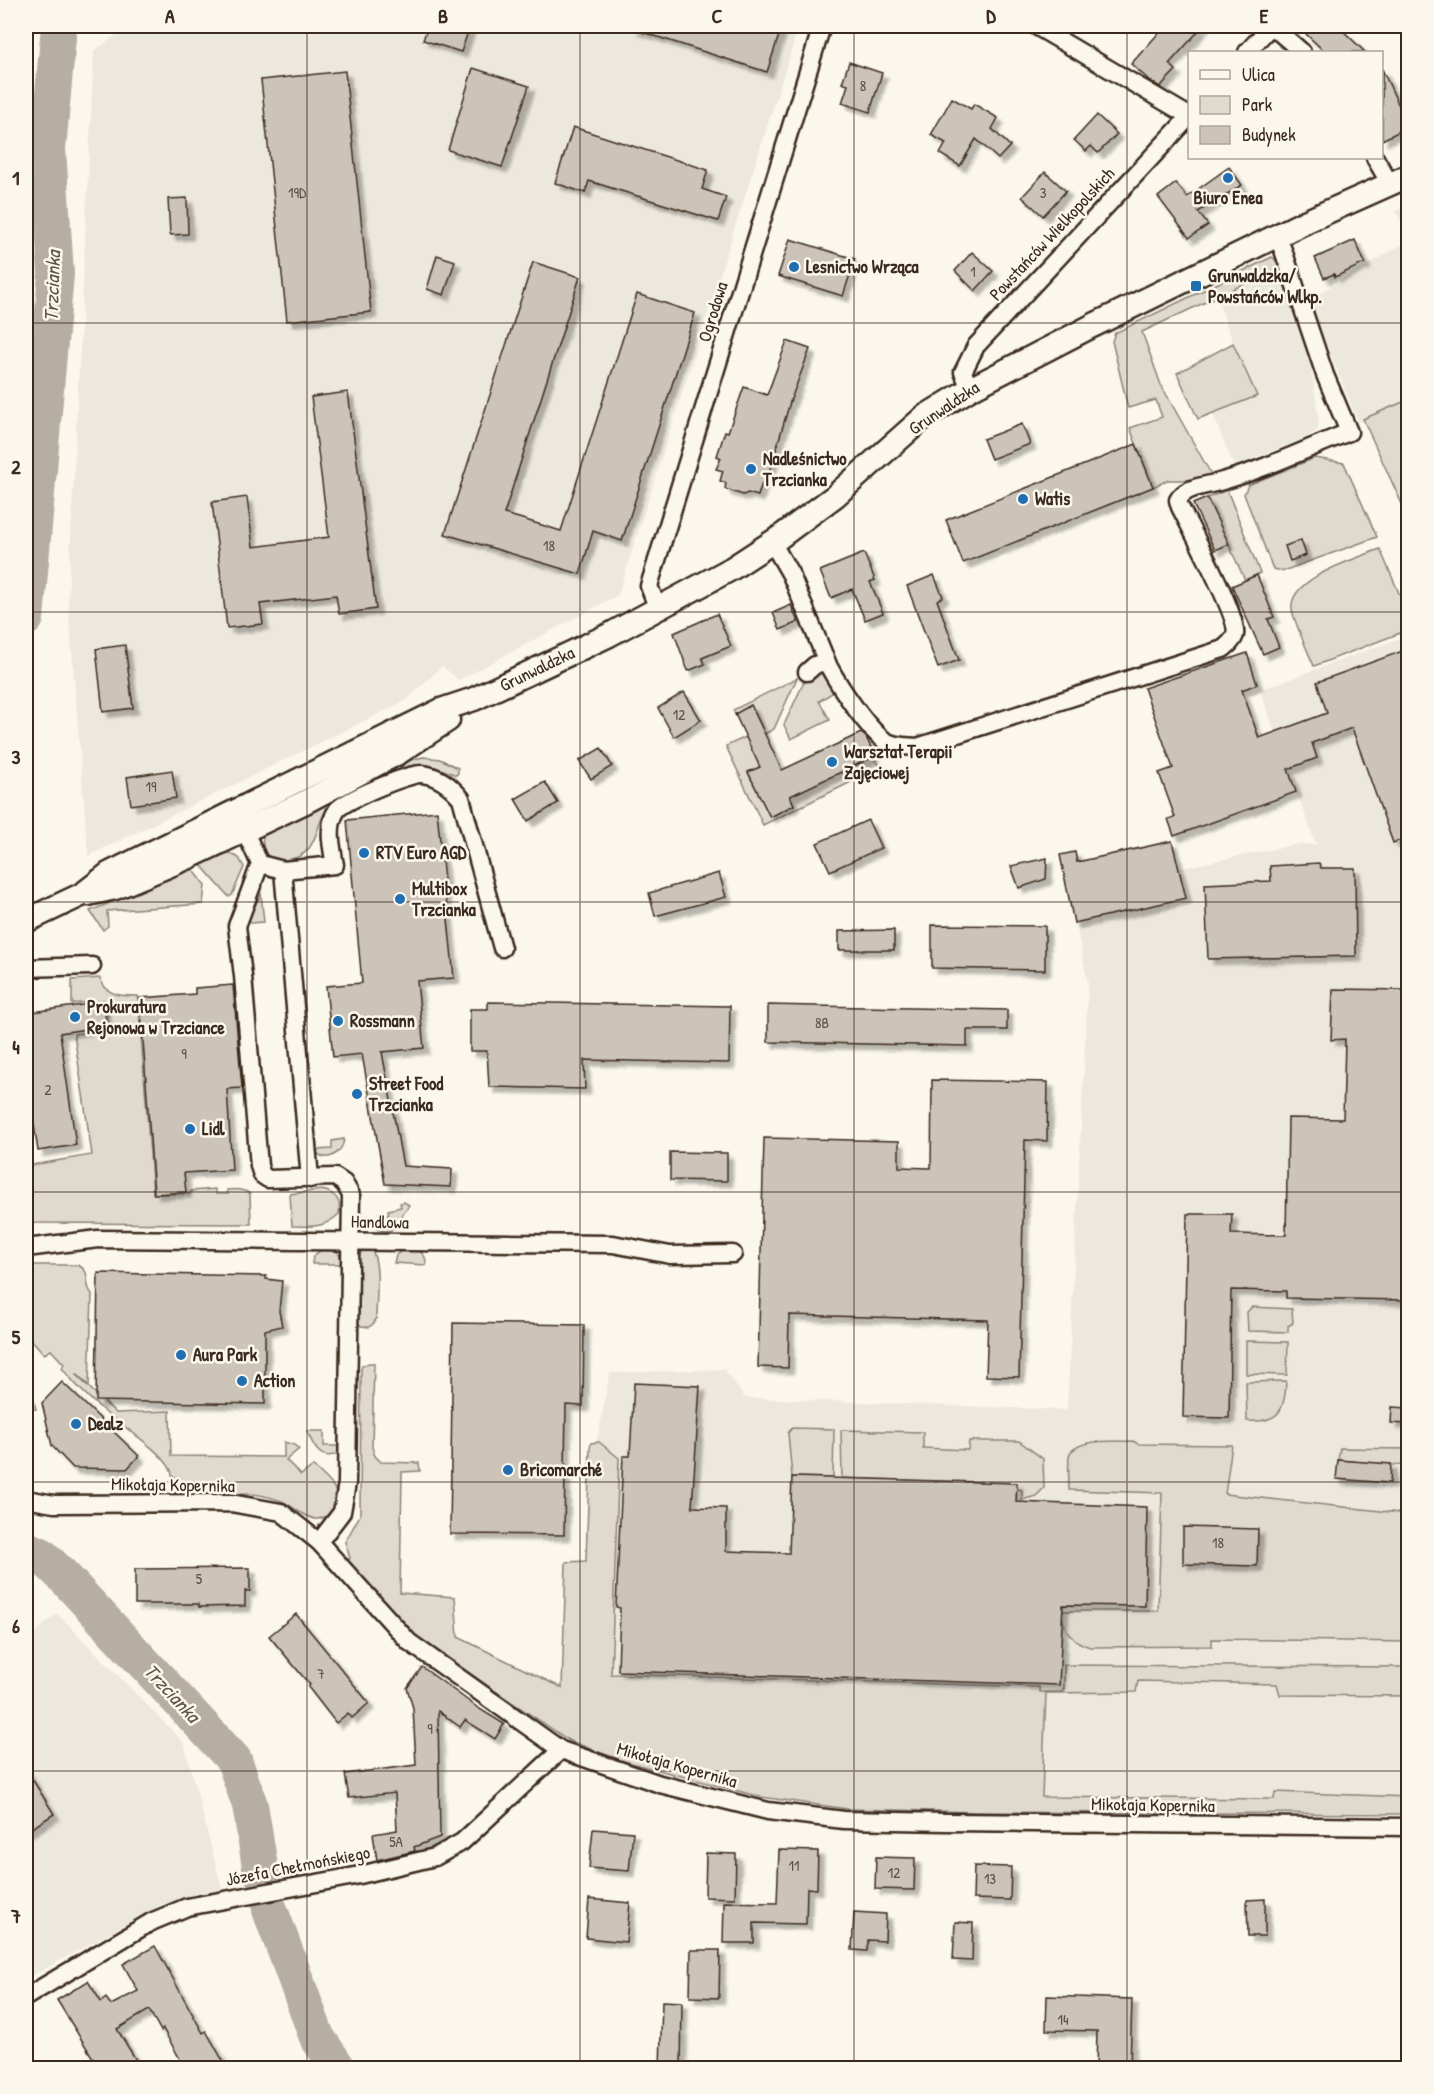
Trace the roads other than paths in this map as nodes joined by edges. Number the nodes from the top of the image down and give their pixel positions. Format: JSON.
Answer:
{"nodes":[{"id":1,"x":822,"y":26,"type":"edge"},
{"id":2,"x":1036,"y":26,"type":"edge"},
{"id":3,"x":1272,"y":26,"type":"edge"},
{"id":4,"x":1248,"y":51,"type":"edge"},
{"id":5,"x":1301,"y":51,"type":"edge"},
{"id":6,"x":1188,"y":115,"type":"edge"},
{"id":7,"x":1188,"y":117,"type":"edge"},
{"id":8,"x":1376,"y":159,"type":"edge"},
{"id":9,"x":1399,"y":180,"type":"edge"},
{"id":10,"x":1277,"y":236,"type":"junction"},
{"id":11,"x":970,"y":389,"type":"junction"},
{"id":12,"x":772,"y":542,"type":"junction"},
{"id":13,"x":658,"y":609,"type":"junction"},
{"id":14,"x":826,"y":661,"type":"junction"},
{"id":15,"x":807,"y":672,"type":"dead end"},
{"id":16,"x":474,"y":699,"type":"junction"},
{"id":17,"x":240,"y":820,"type":"junction"},
{"id":18,"x":260,"y":864,"type":"junction"},
{"id":19,"x":283,"y":870,"type":"junction"},
{"id":20,"x":26,"y":921,"type":"edge"},
{"id":21,"x":502,"y":948,"type":"dead end"},
{"id":22,"x":92,"y":966,"type":"dead end"},
{"id":23,"x":26,"y":968,"type":"edge"},
{"id":24,"x":310,"y":1179,"type":"junction"},
{"id":25,"x":349,"y":1241,"type":"junction"},
{"id":26,"x":26,"y":1248,"type":"edge"},
{"id":27,"x":733,"y":1254,"type":"dead end"},
{"id":28,"x":26,"y":1499,"type":"edge"},
{"id":29,"x":319,"y":1542,"type":"junction"},
{"id":30,"x":561,"y":1750,"type":"junction"},
{"id":31,"x":1408,"y":1827,"type":"edge"},
{"id":32,"x":26,"y":1997,"type":"edge"}],
"edges":[{"from":1,"to":13,"type":"street","name":"Ogrodowa"},
{"from":2,"to":6,"type":"street"},
{"from":3,"to":4,"type":"street"},
{"from":3,"to":5,"type":"street"},
{"from":7,"to":11,"type":"street","name":"Powstańców Wielkopolskich"},
{"from":8,"to":9,"type":"street"},
{"from":9,"to":10,"type":"main road","name":"Grunwaldzka"},
{"from":10,"to":11,"type":"main road","name":"Grunwaldzka"},
{"from":10,"to":14,"type":"street"},
{"from":11,"to":12,"type":"main road","name":"Grunwaldzka"},
{"from":12,"to":13,"type":"main road","name":"Grunwaldzka"},
{"from":12,"to":14,"type":"street"},
{"from":13,"to":16,"type":"main road","name":"Grunwaldzka"},
{"from":14,"to":15,"type":"street"},
{"from":16,"to":17,"type":"main road","name":"Grunwaldzka"},
{"from":16,"to":17,"type":"main road","name":"Grunwaldzka"},
{"from":17,"to":18,"type":"street"},
{"from":17,"to":20,"type":"main road","name":"Grunwaldzka"},
{"from":18,"to":19,"type":"street"},
{"from":18,"to":24,"type":"street"},
{"from":19,"to":21,"type":"street"},
{"from":19,"to":24,"type":"street"},
{"from":22,"to":23,"type":"street"},
{"from":24,"to":25,"type":"street"},
{"from":25,"to":26,"type":"street","name":"Handlowa"},
{"from":25,"to":27,"type":"street","name":"Handlowa"},
{"from":25,"to":29,"type":"street"},
{"from":28,"to":29,"type":"street","name":"Mikołaja Kopernika"},
{"from":29,"to":30,"type":"street","name":"Mikołaja Kopernika"},
{"from":30,"to":31,"type":"street","name":"Mikołaja Kopernika"},
{"from":30,"to":32,"type":"street","name":"Józefa Chełmońskiego"}]}
